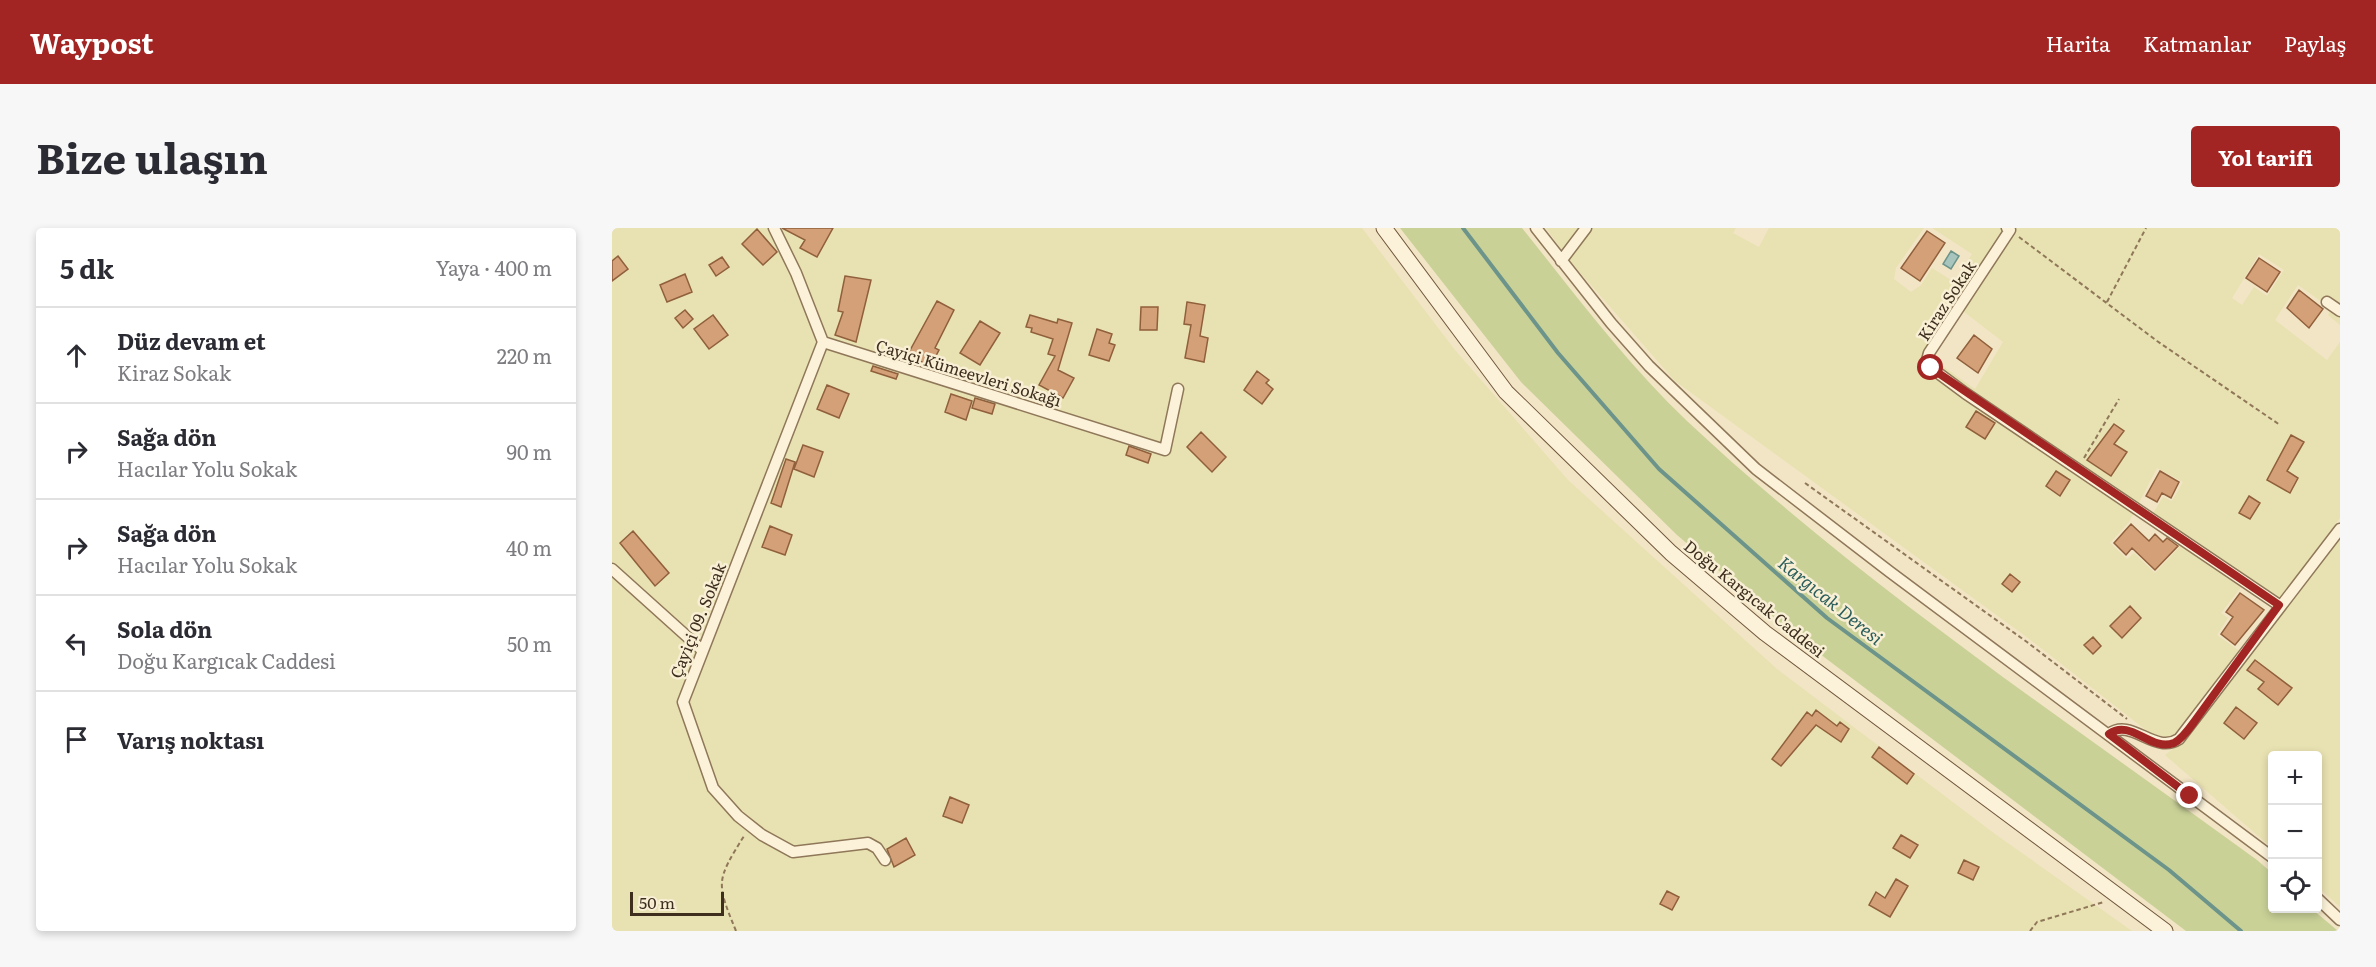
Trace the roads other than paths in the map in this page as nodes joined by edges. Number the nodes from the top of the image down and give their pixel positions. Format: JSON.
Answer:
{"nodes":[{"id":1,"x":774,"y":228,"type":"edge"},
{"id":2,"x":1384,"y":228,"type":"edge"},
{"id":3,"x":1536,"y":228,"type":"edge"},
{"id":4,"x":1586,"y":228,"type":"edge"},
{"id":5,"x":2008,"y":229,"type":"edge"},
{"id":6,"x":1561,"y":261,"type":"junction"},
{"id":7,"x":2327,"y":302,"type":"dead end"},
{"id":8,"x":2340,"y":311,"type":"edge"},
{"id":9,"x":823,"y":342,"type":"junction"},
{"id":10,"x":1178,"y":389,"type":"dead end"},
{"id":11,"x":2340,"y":529,"type":"edge"},
{"id":12,"x":612,"y":568,"type":"edge"},
{"id":13,"x":2279,"y":605,"type":"junction"},
{"id":14,"x":702,"y":650,"type":"junction"},
{"id":15,"x":2109,"y":734,"type":"junction"},
{"id":16,"x":2268,"y":854,"type":"edge"},
{"id":17,"x":885,"y":860,"type":"dead end"},
{"id":18,"x":2322,"y":903,"type":"edge"},
{"id":19,"x":2340,"y":920,"type":"edge"},
{"id":20,"x":2165,"y":931,"type":"edge"}],
"edges":[{"from":1,"to":9,"type":"street"},
{"from":2,"to":20,"type":"street","name":"Doğu Kargıcak Caddesi"},
{"from":3,"to":6,"type":"street"},
{"from":4,"to":6,"type":"street"},
{"from":5,"to":13,"type":"street","name":"Kiraz Sokak"},
{"from":6,"to":15,"type":"street"},
{"from":7,"to":8,"type":"street"},
{"from":9,"to":10,"type":"street","name":"Çayiçi Kümeevleri Sokağı"},
{"from":9,"to":14,"type":"street","name":"Çayiçi 09. Sokak"},
{"from":11,"to":13,"type":"street"},
{"from":12,"to":14,"type":"street"},
{"from":13,"to":15,"type":"street"},
{"from":14,"to":17,"type":"street","name":"Çayiçi 09. Sokak"},
{"from":15,"to":16,"type":"street"},
{"from":18,"to":19,"type":"street"}]}
